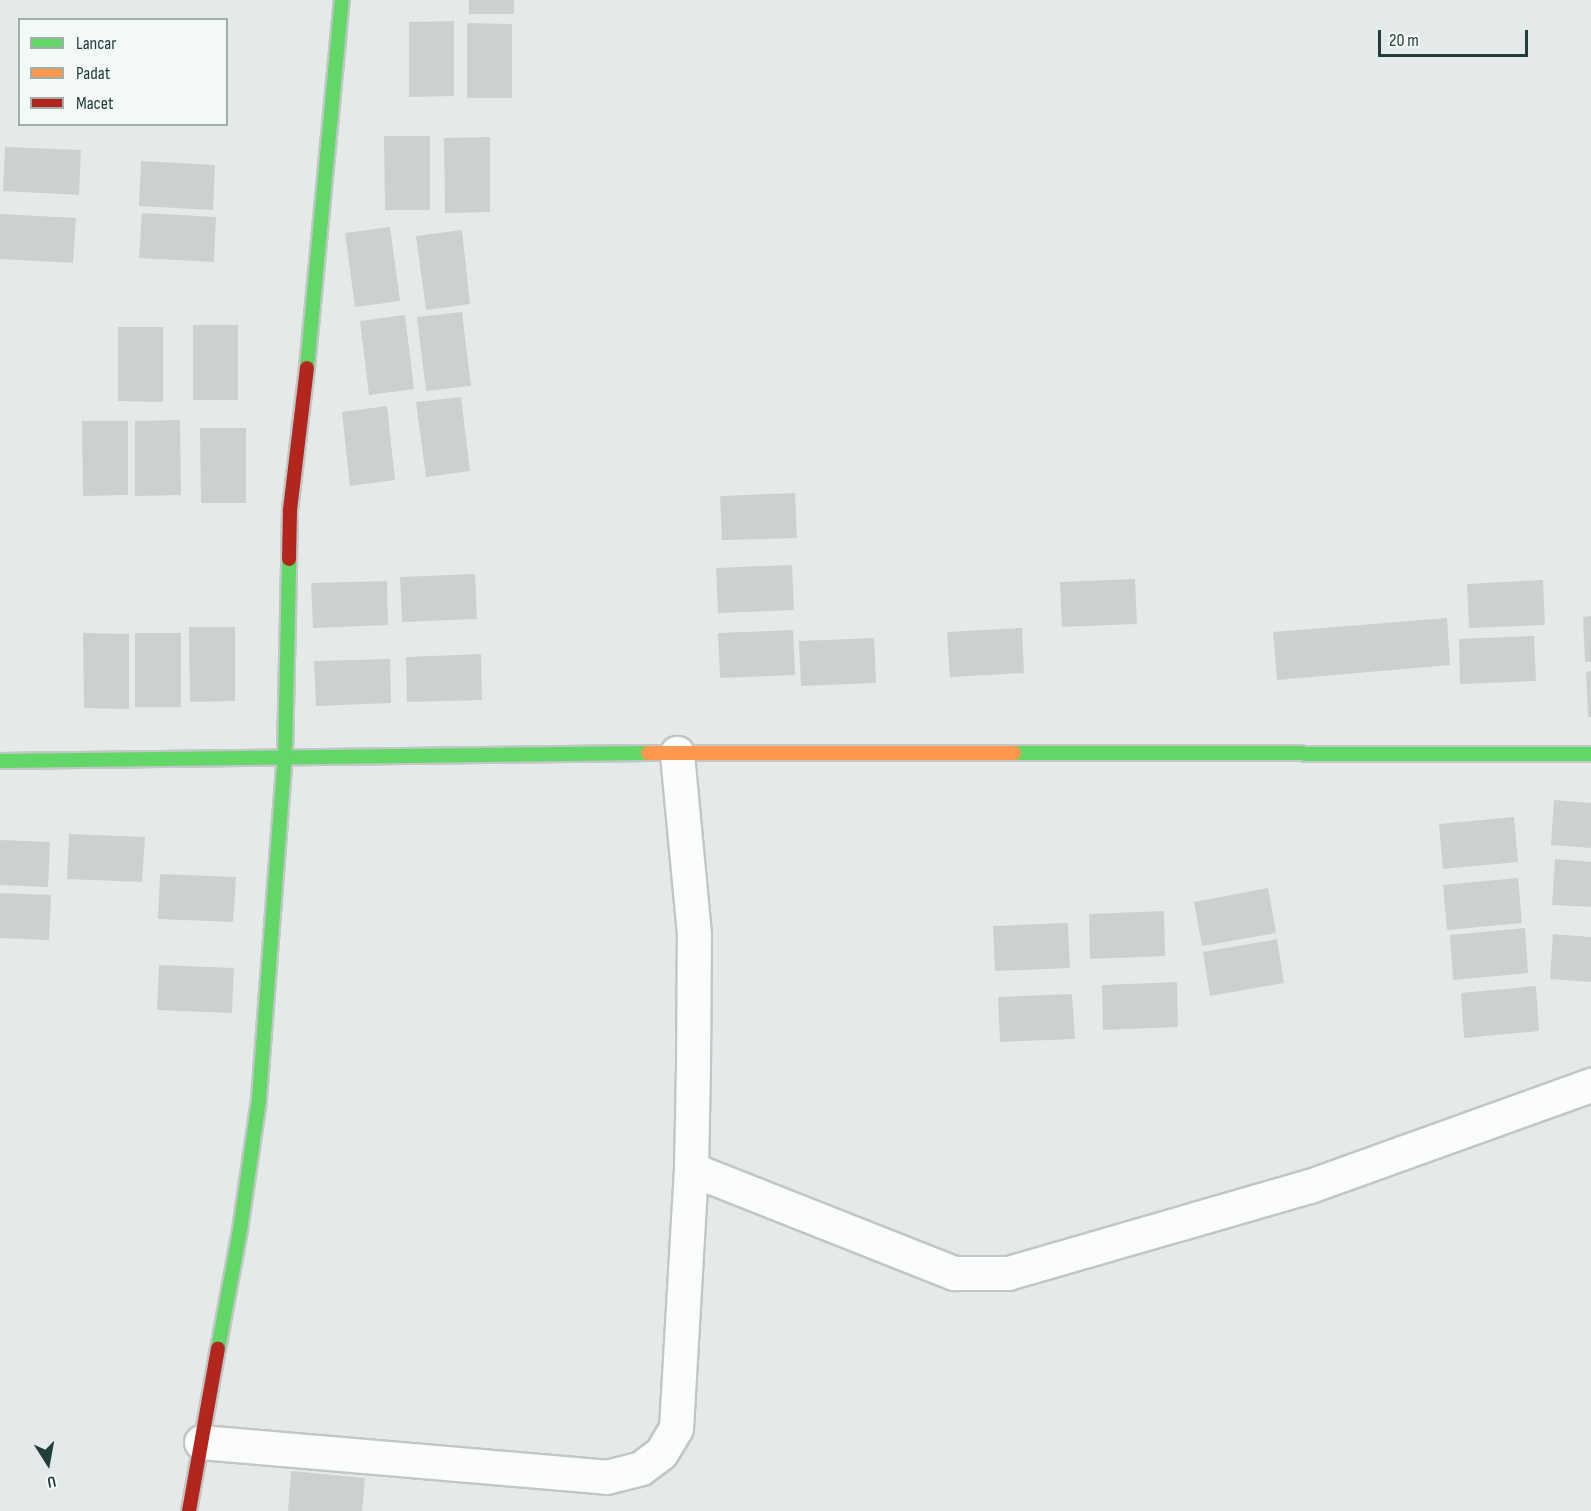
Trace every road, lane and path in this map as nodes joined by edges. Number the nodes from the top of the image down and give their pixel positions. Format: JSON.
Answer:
{"nodes":[{"id":1,"x":342,"y":0,"type":"edge"},
{"id":2,"x":677,"y":753,"type":"junction"},
{"id":3,"x":1591,"y":754,"type":"edge"},
{"id":4,"x":285,"y":757,"type":"junction"},
{"id":5,"x":0,"y":761,"type":"edge"},
{"id":6,"x":1591,"y":1085,"type":"edge"},
{"id":7,"x":691,"y":1169,"type":"junction"},
{"id":8,"x":201,"y":1442,"type":"junction"},
{"id":9,"x":189,"y":1511,"type":"edge"}],
"edges":[{"from":1,"to":4,"type":"street"},
{"from":2,"to":3,"type":"street"},
{"from":2,"to":4,"type":"street"},
{"from":2,"to":7,"type":"street"},
{"from":4,"to":5,"type":"street"},
{"from":4,"to":8,"type":"street"},
{"from":6,"to":7,"type":"street"},
{"from":7,"to":8,"type":"street"},
{"from":8,"to":9,"type":"street"}]}
